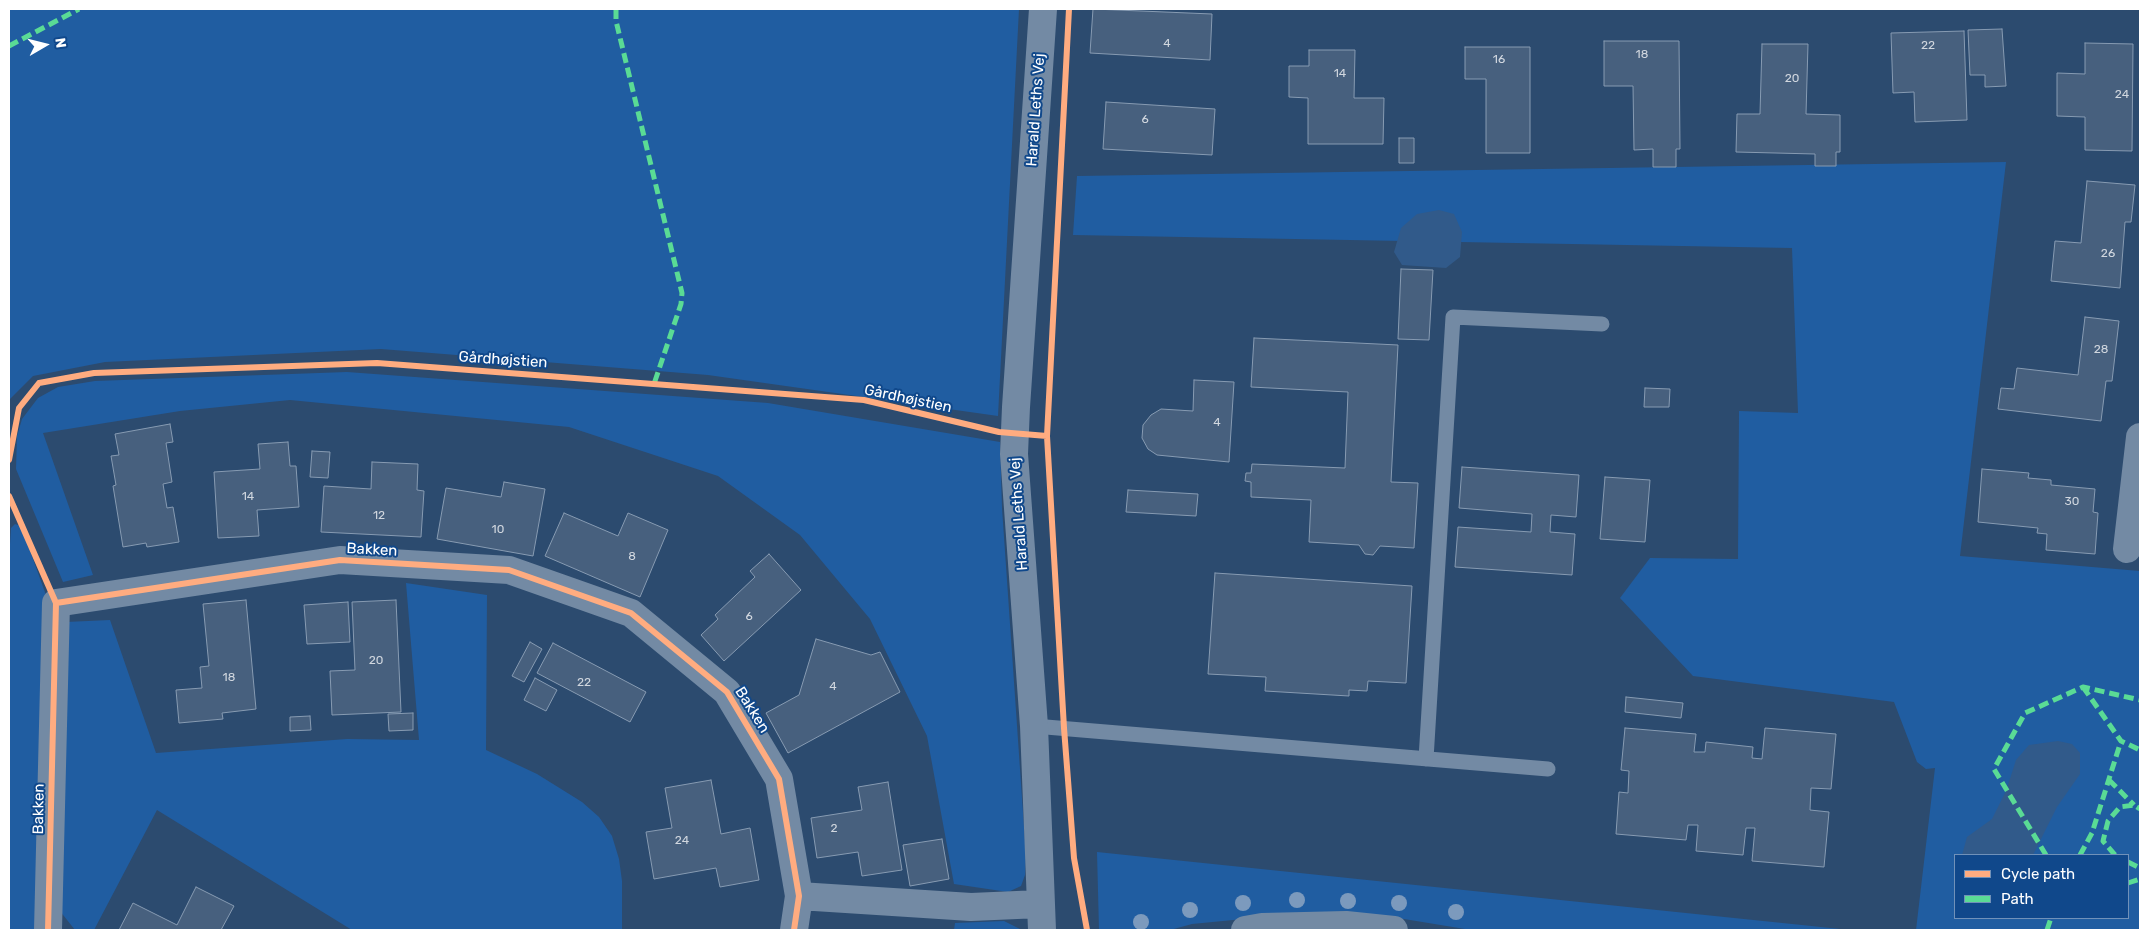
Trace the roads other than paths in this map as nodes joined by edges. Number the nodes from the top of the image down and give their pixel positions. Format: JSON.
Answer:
{"nodes":[{"id":1,"x":1043,"y":9,"type":"edge"},
{"id":2,"x":1602,"y":324,"type":"dead end"},
{"id":3,"x":2140,"y":437,"type":"edge"},
{"id":4,"x":2127,"y":549,"type":"dead end"},
{"id":5,"x":1034,"y":726,"type":"junction"},
{"id":6,"x":1426,"y":759,"type":"junction"},
{"id":7,"x":1548,"y":769,"type":"dead end"},
{"id":8,"x":799,"y":896,"type":"junction"},
{"id":9,"x":1041,"y":917,"type":"edge"},
{"id":10,"x":48,"y":930,"type":"edge"},
{"id":11,"x":794,"y":930,"type":"edge"},
{"id":12,"x":1245,"y":930,"type":"edge"},
{"id":13,"x":1394,"y":930,"type":"edge"}],
"edges":[{"from":1,"to":5,"type":"street","name":"Harald Leths Vej"},
{"from":2,"to":6,"type":"lane"},
{"from":3,"to":4,"type":"street"},
{"from":5,"to":6,"type":"lane"},
{"from":5,"to":9,"type":"street","name":"Harald Leths Vej"},
{"from":6,"to":7,"type":"lane"},
{"from":8,"to":9,"type":"street"},
{"from":8,"to":10,"type":"street","name":"Bakken"},
{"from":8,"to":11,"type":"street","name":"Bakken"},
{"from":12,"to":13,"type":"street"}]}
